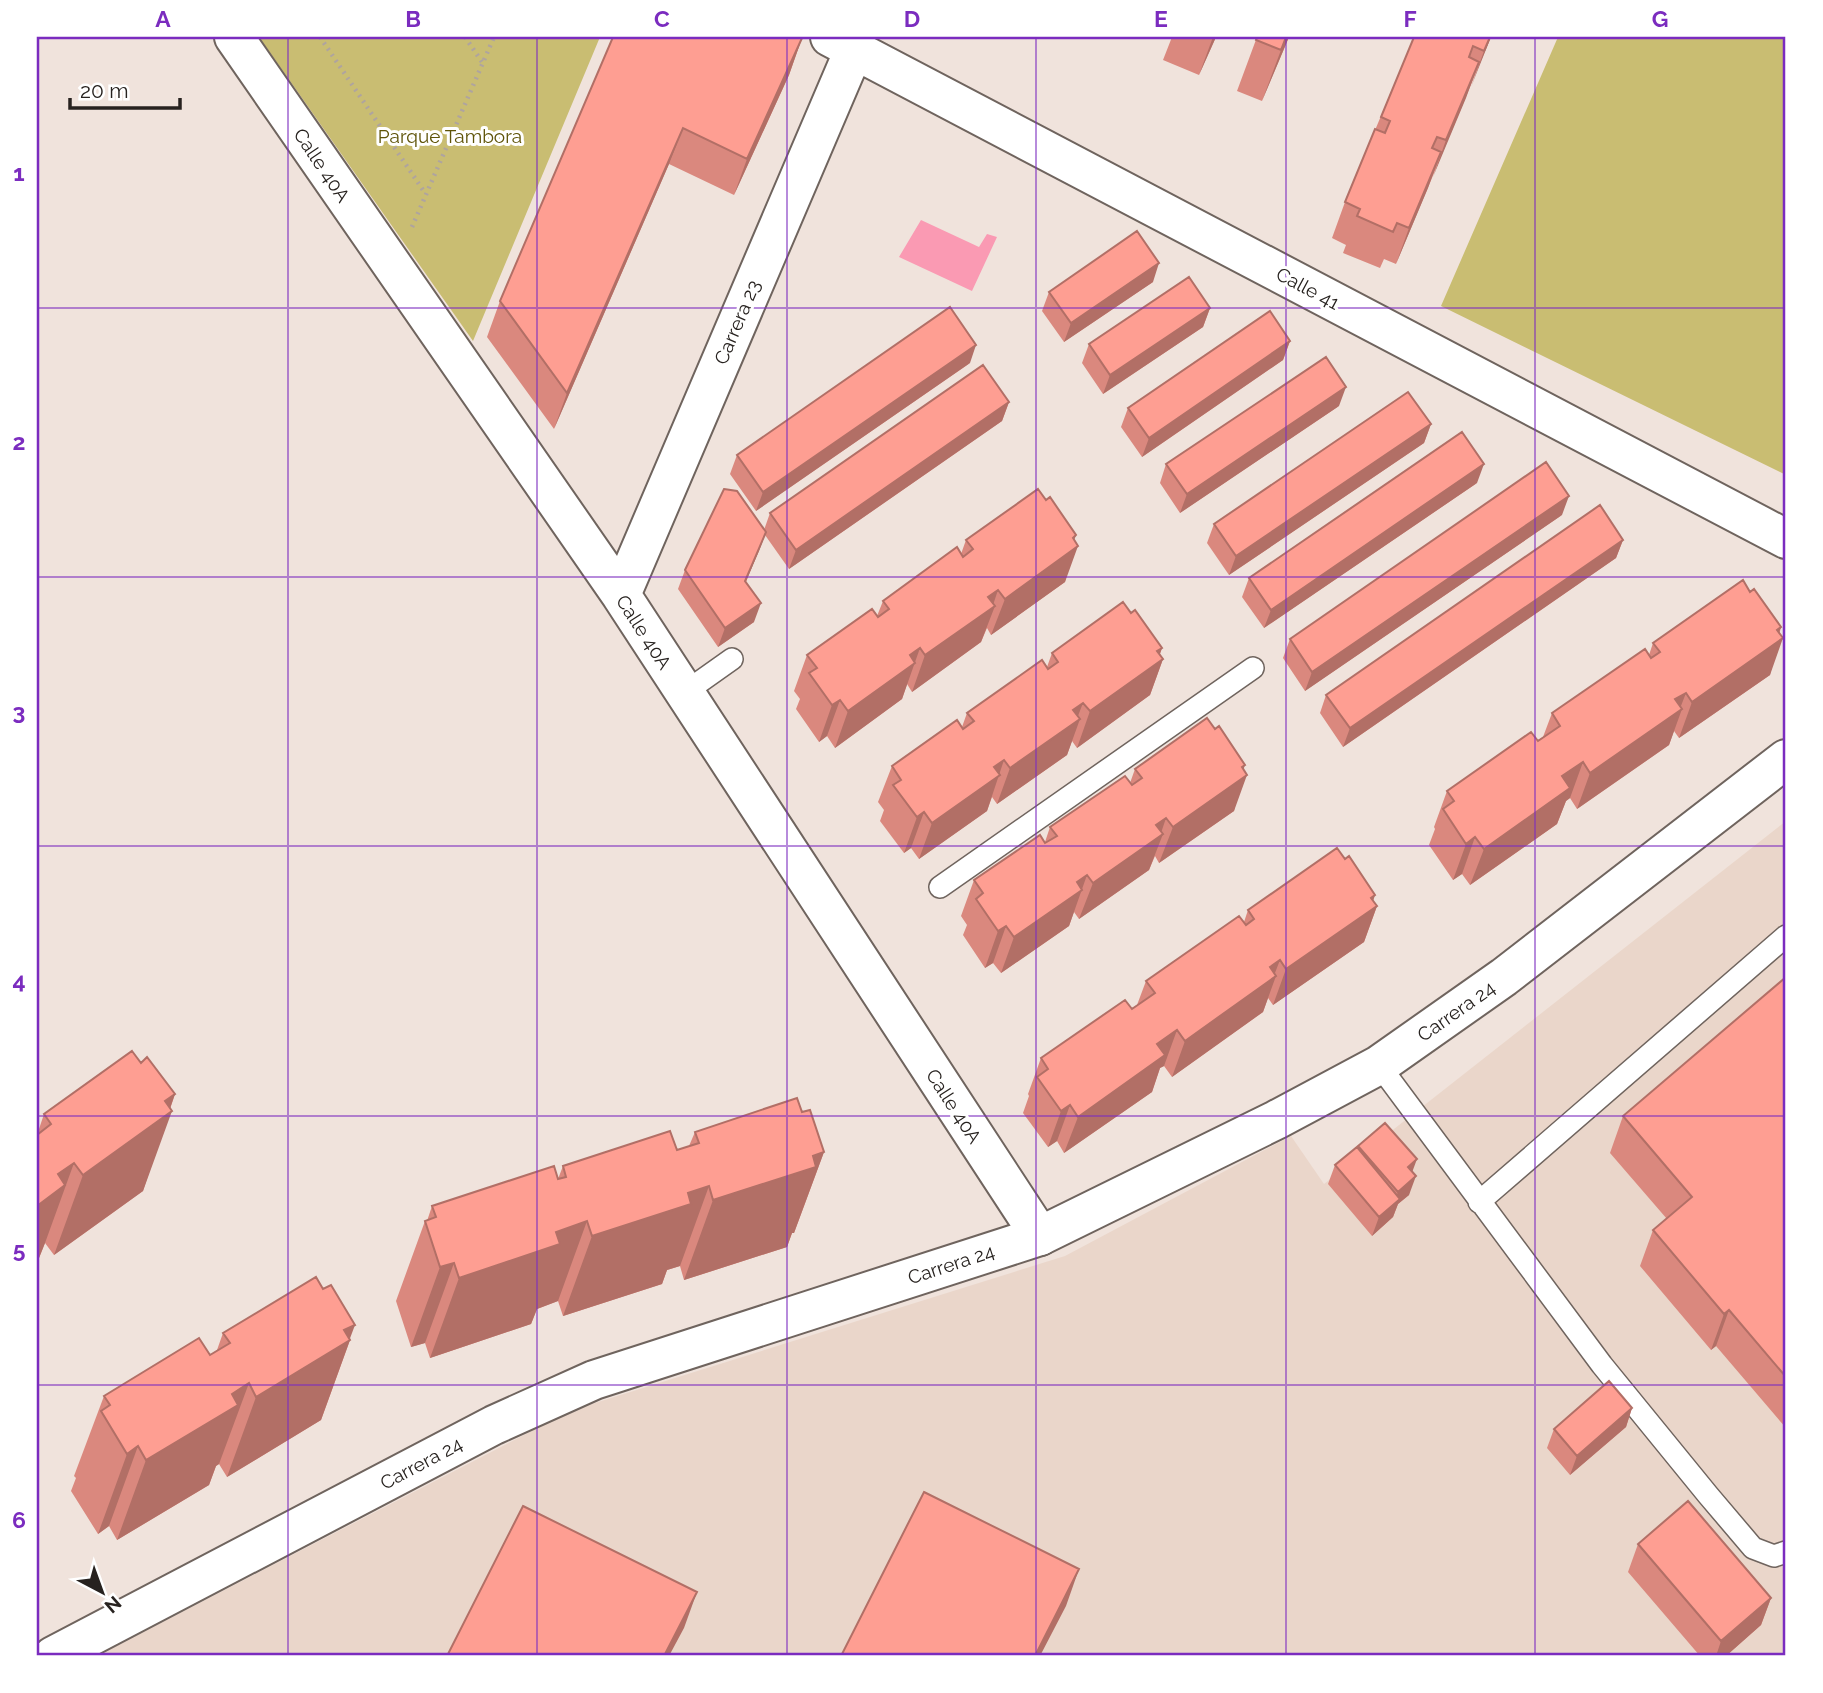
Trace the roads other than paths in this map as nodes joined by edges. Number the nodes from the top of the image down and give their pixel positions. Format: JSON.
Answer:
{"nodes":[{"id":1,"x":234,"y":37,"type":"edge"},
{"id":2,"x":842,"y":43,"type":"edge"},
{"id":3,"x":1786,"y":539,"type":"edge"},
{"id":4,"x":621,"y":595,"type":"junction"},
{"id":5,"x":732,"y":659,"type":"dead end"},
{"id":6,"x":1253,"y":668,"type":"dead end"},
{"id":7,"x":684,"y":693,"type":"junction"},
{"id":8,"x":1786,"y":759,"type":"edge"},
{"id":9,"x":940,"y":887,"type":"dead end"},
{"id":10,"x":1786,"y":936,"type":"edge"},
{"id":11,"x":1379,"y":1065,"type":"junction"},
{"id":12,"x":1479,"y":1202,"type":"junction"},
{"id":13,"x":1040,"y":1236,"type":"junction"},
{"id":14,"x":1786,"y":1552,"type":"edge"},
{"id":15,"x":53,"y":1656,"type":"edge"}],
"edges":[{"from":1,"to":4,"type":"street","name":"Calle 40A"},
{"from":2,"to":3,"type":"street","name":"Calle 41"},
{"from":2,"to":4,"type":"street","name":"Carrera 23"},
{"from":4,"to":7,"type":"street","name":"Calle 40A"},
{"from":5,"to":7,"type":"lane"},
{"from":6,"to":9,"type":"lane"},
{"from":7,"to":13,"type":"street","name":"Calle 40A"},
{"from":8,"to":11,"type":"street","name":"Carrera 24"},
{"from":10,"to":12,"type":"lane"},
{"from":11,"to":12,"type":"lane"},
{"from":11,"to":13,"type":"street","name":"Carrera 24"},
{"from":12,"to":14,"type":"lane"},
{"from":13,"to":15,"type":"street","name":"Carrera 24"}]}
